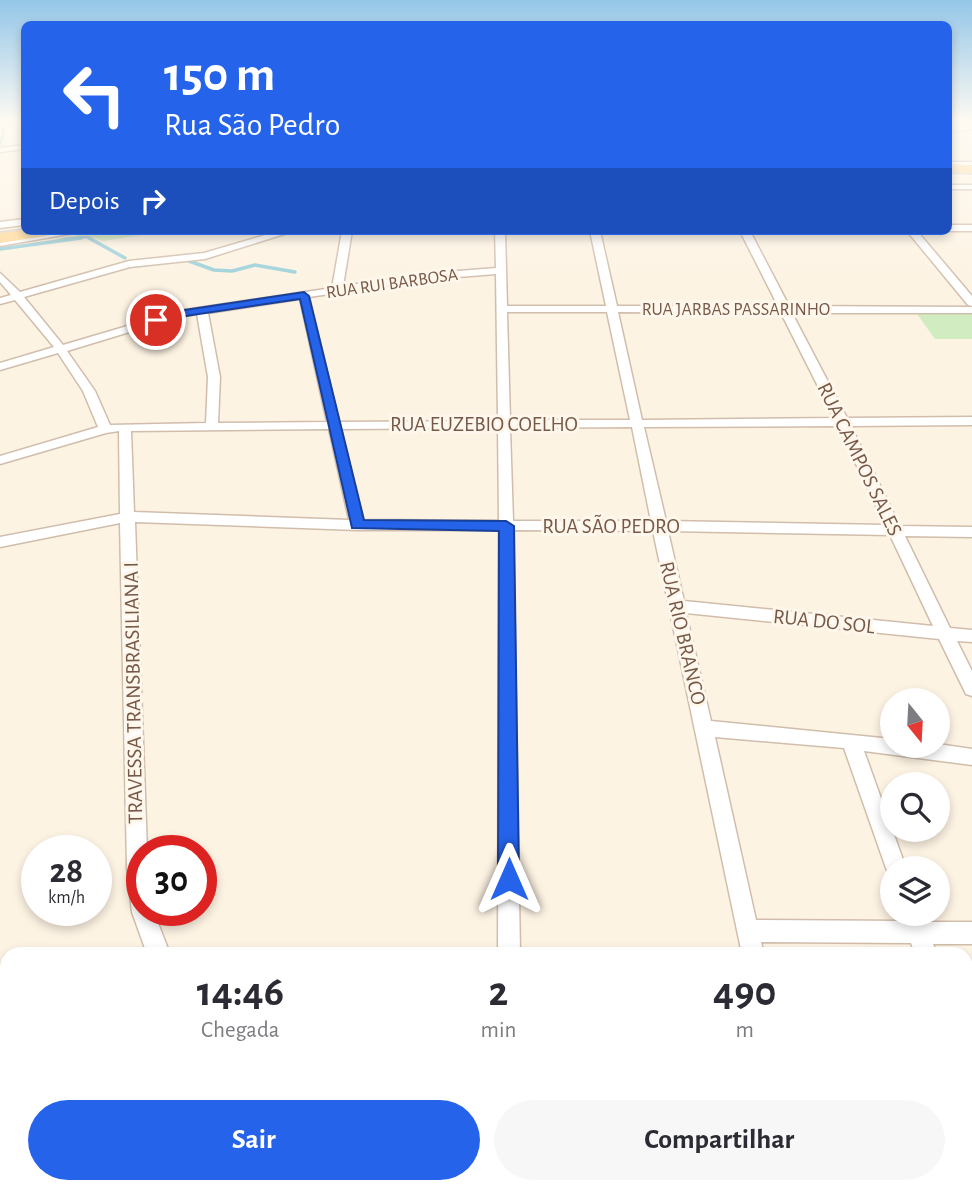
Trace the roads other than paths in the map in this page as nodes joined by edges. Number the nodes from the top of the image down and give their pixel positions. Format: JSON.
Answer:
{"nodes":[{"id":1,"x":970,"y":176,"type":"edge"},
{"id":2,"x":952,"y":185,"type":"edge"},
{"id":3,"x":21,"y":222,"type":"edge"},
{"id":4,"x":0,"y":225,"type":"edge"},
{"id":5,"x":952,"y":228,"type":"edge"},
{"id":6,"x":972,"y":228,"type":"edge"},
{"id":7,"x":21,"y":229,"type":"edge"},
{"id":8,"x":0,"y":232,"type":"edge"},
{"id":9,"x":21,"y":235,"type":"edge"},
{"id":10,"x":54,"y":235,"type":"edge"},
{"id":11,"x":276,"y":235,"type":"edge"},
{"id":12,"x":346,"y":235,"type":"edge"},
{"id":13,"x":500,"y":235,"type":"edge"},
{"id":14,"x":596,"y":235,"type":"edge"},
{"id":15,"x":747,"y":235,"type":"edge"},
{"id":16,"x":915,"y":235,"type":"edge"},
{"id":17,"x":0,"y":238,"type":"edge"},
{"id":18,"x":0,"y":243,"type":"edge"},
{"id":19,"x":499,"y":271,"type":"junction"},
{"id":20,"x":0,"y":276,"type":"edge"},
{"id":21,"x":337,"y":290,"type":"junction"},
{"id":22,"x":18,"y":296,"type":"junction"},
{"id":23,"x":304,"y":296,"type":"junction"},
{"id":24,"x":0,"y":301,"type":"edge"},
{"id":25,"x":972,"y":303,"type":"edge"},
{"id":26,"x":501,"y":309,"type":"junction"},
{"id":27,"x":610,"y":309,"type":"junction"},
{"id":28,"x":784,"y":309,"type":"junction"},
{"id":29,"x":972,"y":310,"type":"edge"},
{"id":30,"x":202,"y":311,"type":"junction"},
{"id":31,"x":59,"y":348,"type":"junction"},
{"id":32,"x":0,"y":367,"type":"edge"},
{"id":33,"x":972,"y":421,"type":"edge"},
{"id":34,"x":843,"y":422,"type":"junction"},
{"id":35,"x":503,"y":423,"type":"junction"},
{"id":36,"x":635,"y":424,"type":"junction"},
{"id":37,"x":212,"y":426,"type":"junction"},
{"id":38,"x":334,"y":426,"type":"junction"},
{"id":39,"x":125,"y":427,"type":"junction"},
{"id":40,"x":106,"y":429,"type":"junction"},
{"id":41,"x":0,"y":460,"type":"edge"},
{"id":42,"x":129,"y":517,"type":"junction"},
{"id":43,"x":358,"y":524,"type":"junction"},
{"id":44,"x":506,"y":526,"type":"junction"},
{"id":45,"x":659,"y":526,"type":"junction"},
{"id":46,"x":895,"y":531,"type":"junction"},
{"id":47,"x":972,"y":532,"type":"edge"},
{"id":48,"x":0,"y":542,"type":"edge"},
{"id":49,"x":676,"y":606,"type":"junction"},
{"id":50,"x":945,"y":633,"type":"junction"},
{"id":51,"x":972,"y":636,"type":"edge"},
{"id":52,"x":972,"y":689,"type":"edge"},
{"id":53,"x":704,"y":728,"type":"junction"},
{"id":54,"x":851,"y":741,"type":"junction"},
{"id":55,"x":972,"y":757,"type":"edge"},
{"id":56,"x":892,"y":856,"type":"edge"},
{"id":57,"x":747,"y":931,"type":"junction"},
{"id":58,"x":972,"y":933,"type":"edge"},
{"id":59,"x":919,"y":934,"type":"edge"},
{"id":60,"x":155,"y":947,"type":"edge"},
{"id":61,"x":509,"y":947,"type":"edge"},
{"id":62,"x":751,"y":947,"type":"edge"}],
"edges":[{"from":1,"to":2,"type":"street"},
{"from":3,"to":4,"type":"street"},
{"from":5,"to":6,"type":"street"},
{"from":7,"to":8,"type":"main road"},
{"from":9,"to":17,"type":"main road"},
{"from":10,"to":18,"type":"street"},
{"from":11,"to":22,"type":"street"},
{"from":12,"to":21,"type":"street"},
{"from":13,"to":19,"type":"street"},
{"from":14,"to":27,"type":"street","name":"RUA RIO BRANCO"},
{"from":15,"to":28,"type":"street","name":"RUA CAMPOS SALES"},
{"from":16,"to":25,"type":"street"},
{"from":19,"to":21,"type":"street","name":"RUA RUI BARBOSA"},
{"from":19,"to":26,"type":"street"},
{"from":20,"to":22,"type":"street"},
{"from":21,"to":23,"type":"street","name":"RUA RUI BARBOSA"},
{"from":22,"to":24,"type":"street"},
{"from":22,"to":31,"type":"street"},
{"from":23,"to":30,"type":"street","name":"RUA RUI BARBOSA"},
{"from":23,"to":38,"type":"street"},
{"from":26,"to":27,"type":"street","name":"RUA JARBAS PASSARINHO"},
{"from":26,"to":35,"type":"street"},
{"from":27,"to":28,"type":"street","name":"RUA JARBAS PASSARINHO"},
{"from":27,"to":36,"type":"street","name":"RUA RIO BRANCO"},
{"from":28,"to":29,"type":"street","name":"RUA JARBAS PASSARINHO"},
{"from":28,"to":34,"type":"street","name":"RUA CAMPOS SALES"},
{"from":30,"to":31,"type":"street","name":"RUA RUI BARBOSA"},
{"from":30,"to":37,"type":"street"},
{"from":31,"to":32,"type":"street","name":"RUA RUI BARBOSA"},
{"from":31,"to":40,"type":"street"},
{"from":33,"to":34,"type":"street","name":"RUA EUZEBIO COELHO"},
{"from":34,"to":36,"type":"street","name":"RUA EUZEBIO COELHO"},
{"from":34,"to":46,"type":"street","name":"RUA CAMPOS SALES"},
{"from":35,"to":36,"type":"street","name":"RUA EUZEBIO COELHO"},
{"from":35,"to":38,"type":"street","name":"RUA EUZEBIO COELHO"},
{"from":35,"to":44,"type":"street"},
{"from":36,"to":45,"type":"street","name":"RUA RIO BRANCO"},
{"from":37,"to":38,"type":"street","name":"RUA EUZEBIO COELHO"},
{"from":37,"to":39,"type":"street","name":"RUA EUZEBIO COELHO"},
{"from":38,"to":43,"type":"street"},
{"from":39,"to":40,"type":"street","name":"RUA EUZEBIO COELHO"},
{"from":39,"to":42,"type":"street","name":"TRAVESSA TRANSBRASILIANA I"},
{"from":40,"to":41,"type":"street","name":"RUA EUZEBIO COELHO"},
{"from":42,"to":43,"type":"street","name":"RUA SÃO PEDRO"},
{"from":42,"to":48,"type":"street","name":"RUA SÃO PEDRO"},
{"from":42,"to":60,"type":"street","name":"TRAVESSA TRANSBRASILIANA I"},
{"from":43,"to":44,"type":"street","name":"RUA SÃO PEDRO"},
{"from":44,"to":45,"type":"street","name":"RUA SÃO PEDRO"},
{"from":44,"to":61,"type":"street"},
{"from":45,"to":46,"type":"street","name":"RUA SÃO PEDRO"},
{"from":45,"to":49,"type":"street","name":"RUA RIO BRANCO"},
{"from":46,"to":47,"type":"street","name":"RUA SÃO PEDRO"},
{"from":46,"to":50,"type":"street","name":"RUA CAMPOS SALES"},
{"from":49,"to":50,"type":"street","name":"RUA DO SOL"},
{"from":49,"to":53,"type":"street","name":"RUA RIO BRANCO"},
{"from":50,"to":51,"type":"street","name":"RUA DO SOL"},
{"from":50,"to":52,"type":"street","name":"RUA CAMPOS SALES"},
{"from":53,"to":54,"type":"street"},
{"from":53,"to":57,"type":"street","name":"RUA RIO BRANCO"},
{"from":54,"to":55,"type":"street"},
{"from":54,"to":56,"type":"street"},
{"from":57,"to":59,"type":"street"},
{"from":57,"to":62,"type":"street","name":"RUA RIO BRANCO"},
{"from":58,"to":59,"type":"street"}]}
